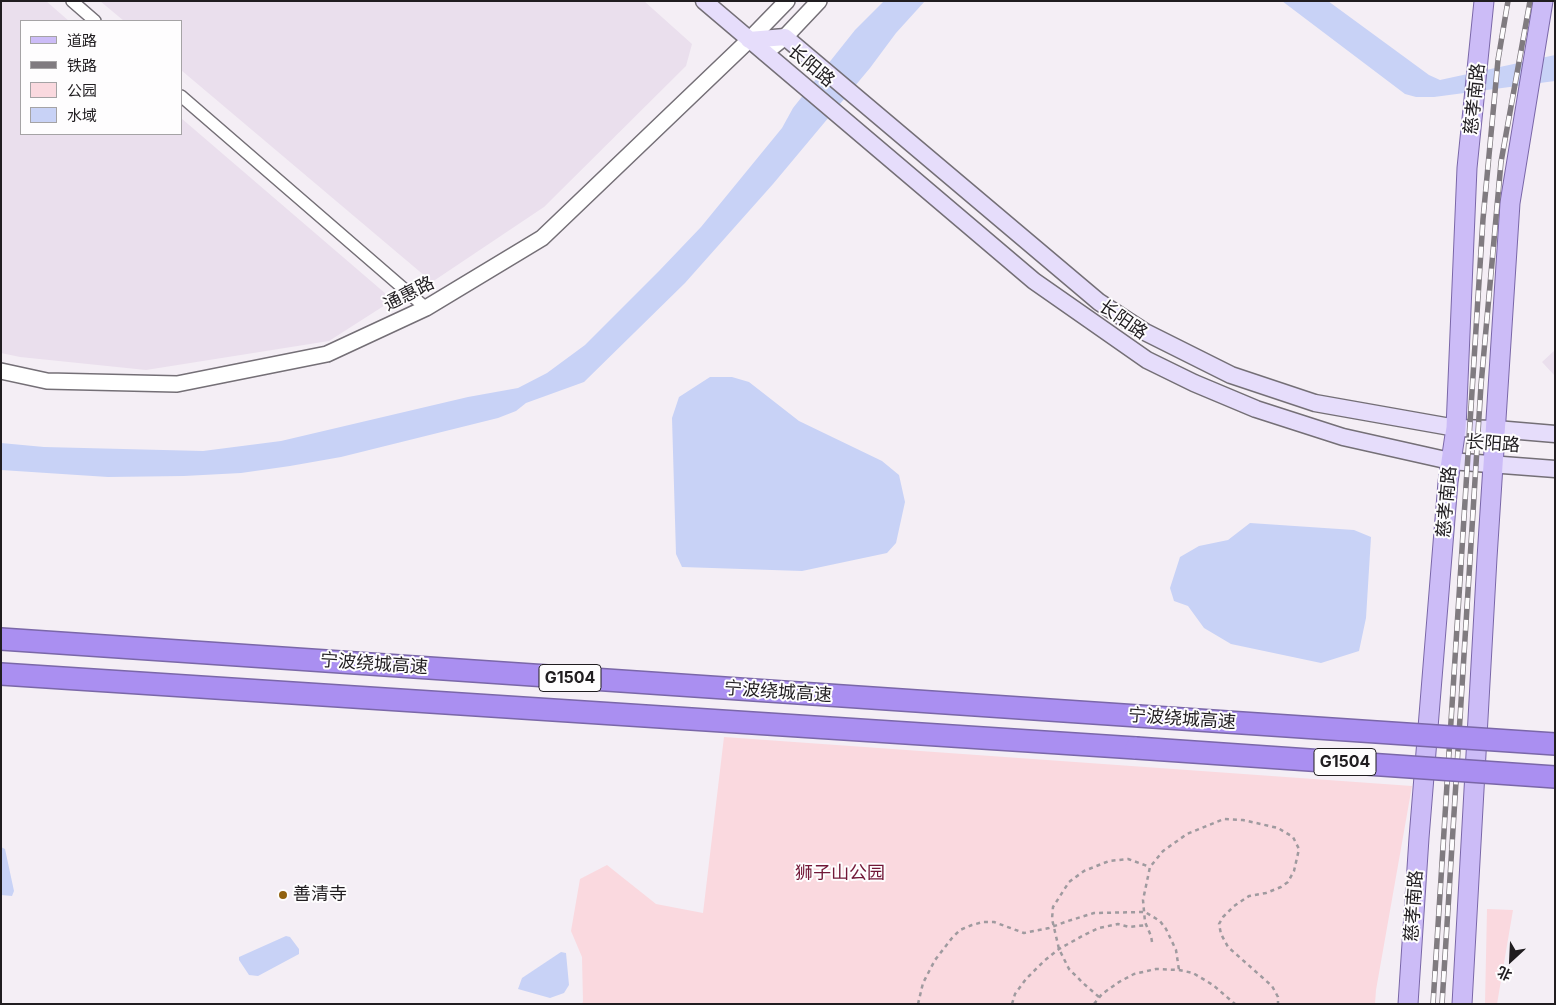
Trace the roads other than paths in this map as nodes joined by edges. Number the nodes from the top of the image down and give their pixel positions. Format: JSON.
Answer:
{"nodes":[{"id":1,"x":72,"y":1,"type":"edge"},
{"id":2,"x":704,"y":1,"type":"edge"},
{"id":3,"x":787,"y":1,"type":"edge"},
{"id":4,"x":820,"y":1,"type":"edge"},
{"id":5,"x":1484,"y":1,"type":"edge"},
{"id":6,"x":1543,"y":1,"type":"edge"},
{"id":7,"x":95,"y":20,"type":"edge"},
{"id":8,"x":785,"y":37,"type":"junction"},
{"id":9,"x":749,"y":40,"type":"junction"},
{"id":10,"x":765,"y":53,"type":"junction"},
{"id":11,"x":182,"y":97,"type":"edge"},
{"id":12,"x":426,"y":308,"type":"junction"},
{"id":13,"x":1,"y":371,"type":"edge"},
{"id":14,"x":1456,"y":428,"type":"junction"},
{"id":15,"x":1496,"y":429,"type":"junction"},
{"id":16,"x":1555,"y":434,"type":"edge"},
{"id":17,"x":1450,"y":461,"type":"junction"},
{"id":18,"x":1493,"y":464,"type":"junction"},
{"id":19,"x":1555,"y":469,"type":"edge"},
{"id":20,"x":1,"y":639,"type":"edge"},
{"id":21,"x":1,"y":674,"type":"edge"},
{"id":22,"x":1555,"y":744,"type":"edge"},
{"id":23,"x":1555,"y":777,"type":"edge"},
{"id":24,"x":1408,"y":1004,"type":"edge"},
{"id":25,"x":1462,"y":1004,"type":"edge"}],
"edges":[{"from":1,"to":7,"type":"street"},
{"from":2,"to":9,"type":"main road","name":"长阳路"},
{"from":3,"to":9,"type":"street","name":"通惠路"},
{"from":4,"to":8,"type":"street"},
{"from":5,"to":14,"type":"main road","name":"慈孝南路"},
{"from":6,"to":15,"type":"main road"},
{"from":8,"to":9,"type":"main road","name":"长阳路"},
{"from":8,"to":10,"type":"street"},
{"from":8,"to":14,"type":"main road","name":"长阳路"},
{"from":9,"to":10,"type":"main road","name":"长阳路"},
{"from":9,"to":12,"type":"street","name":"通惠路"},
{"from":10,"to":17,"type":"main road","name":"长阳路"},
{"from":11,"to":12,"type":"street"},
{"from":12,"to":13,"type":"street","name":"通惠路"},
{"from":14,"to":15,"type":"main road","name":"长阳路"},
{"from":14,"to":17,"type":"main road","name":"慈孝南路"},
{"from":15,"to":16,"type":"main road","name":"长阳路"},
{"from":15,"to":18,"type":"main road"},
{"from":17,"to":18,"type":"main road","name":"长阳路"},
{"from":17,"to":24,"type":"main road","name":"慈孝南路"},
{"from":18,"to":19,"type":"main road","name":"长阳路"},
{"from":18,"to":25,"type":"main road"},
{"from":20,"to":22,"type":"highway","name":"宁波绕城高速","number":"G1504","bridge":true},
{"from":21,"to":23,"type":"highway","name":"宁波绕城高速","number":"G1504","bridge":true}]}
